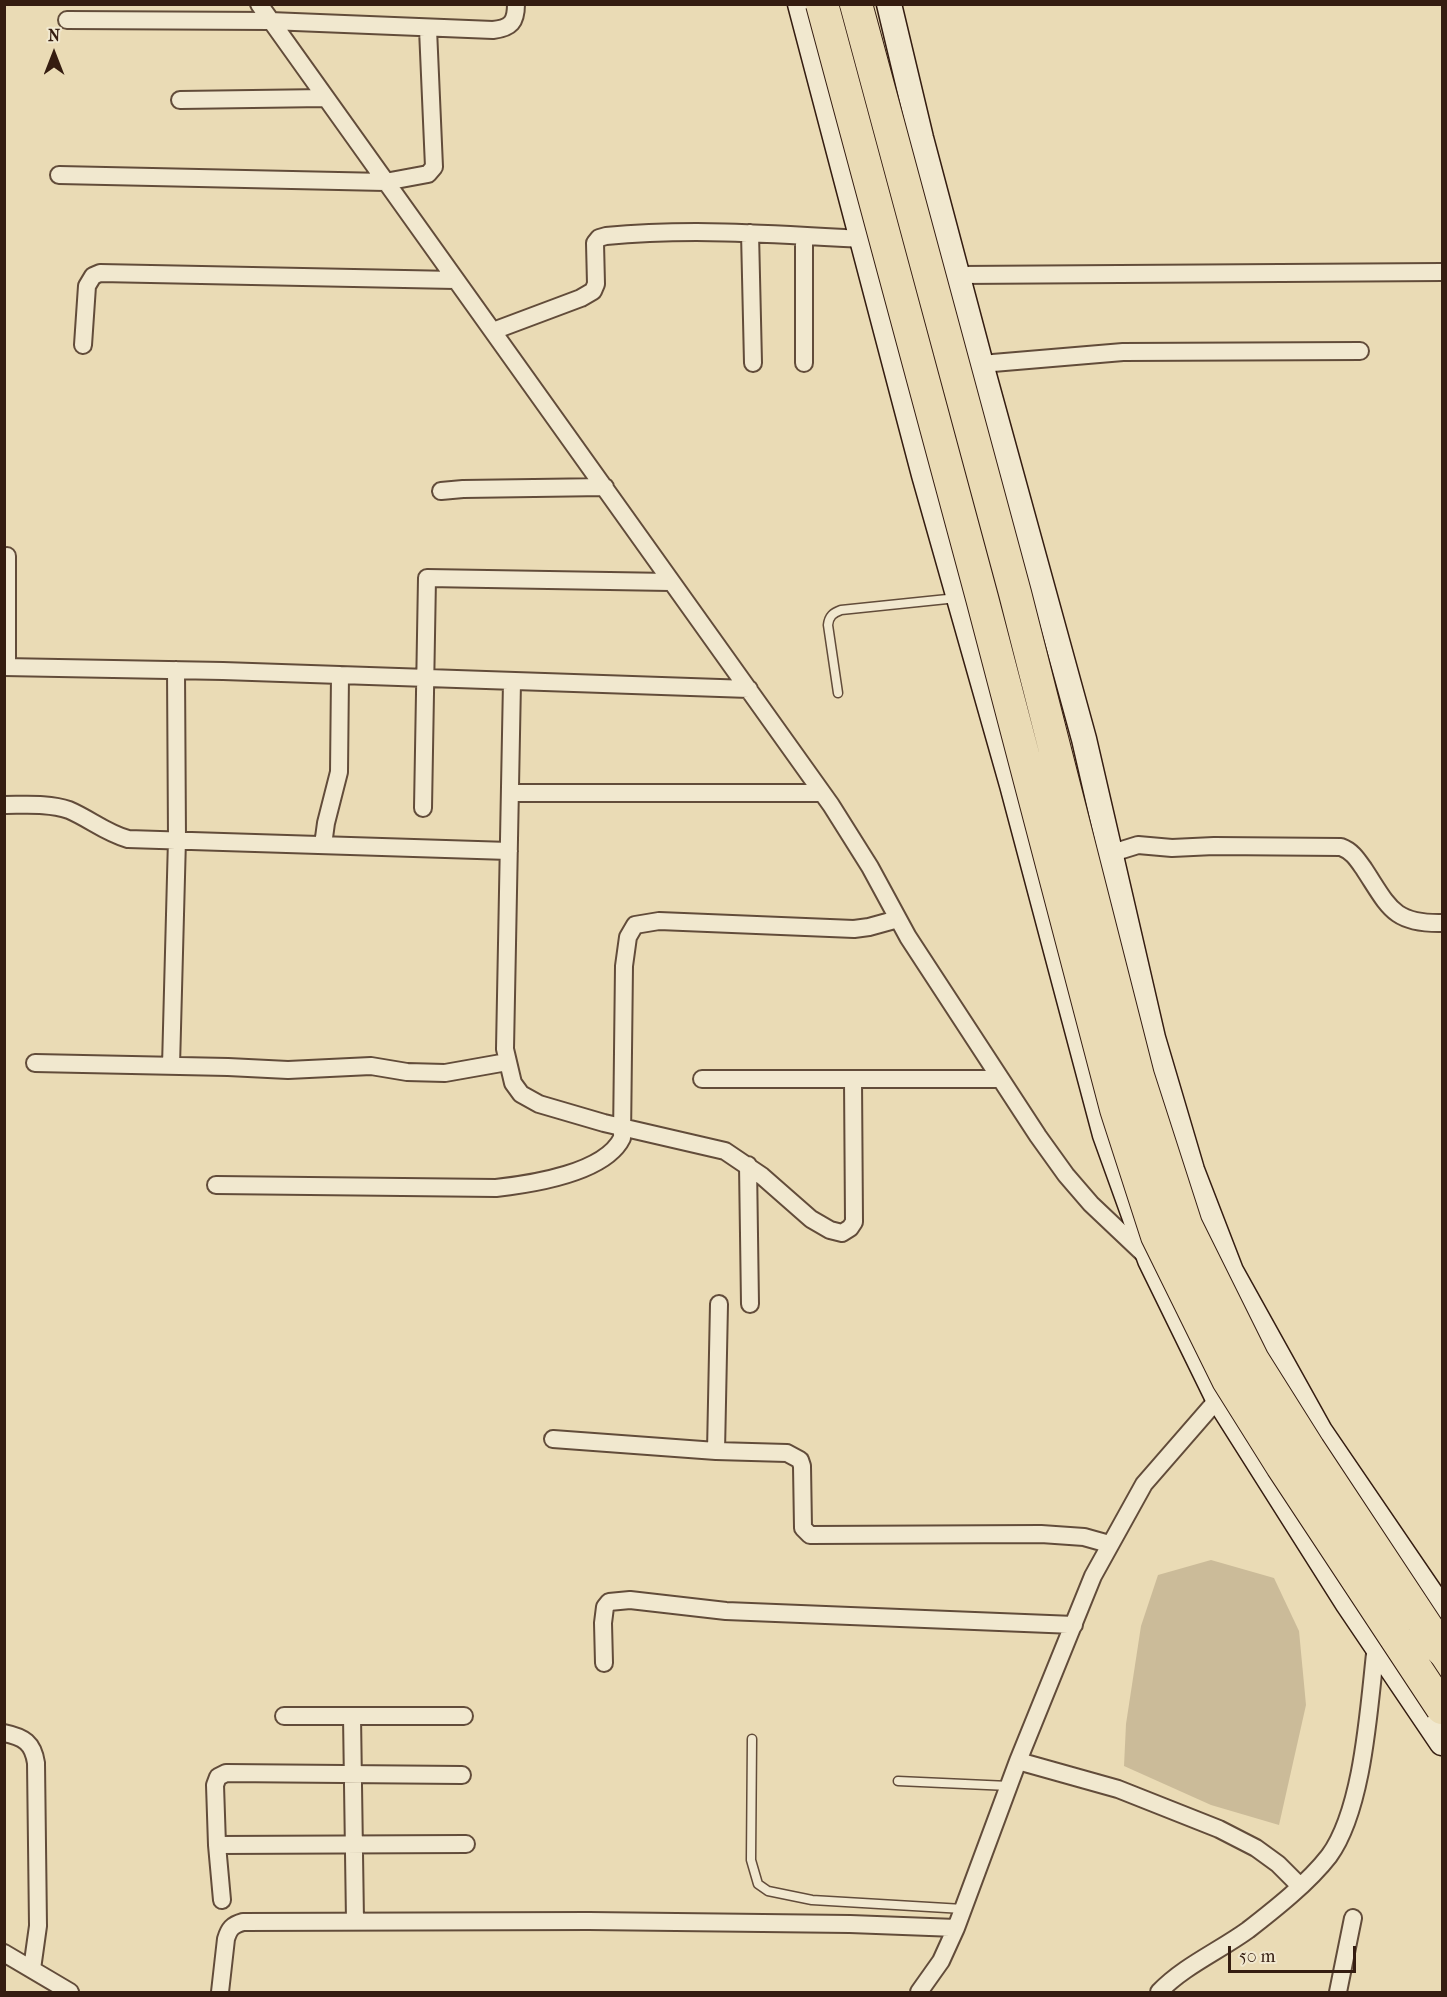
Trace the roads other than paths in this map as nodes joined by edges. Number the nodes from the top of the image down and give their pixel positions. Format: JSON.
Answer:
{"nodes":[{"id":1,"x":259,"y":4,"type":"edge"},
{"id":2,"x":516,"y":4,"type":"edge"},
{"id":3,"x":800,"y":4,"type":"edge"},
{"id":4,"x":822,"y":4,"type":"edge"},
{"id":5,"x":856,"y":4,"type":"edge"},
{"id":6,"x":888,"y":4,"type":"edge"},
{"id":7,"x":67,"y":20,"type":"dead end"},
{"id":8,"x":270,"y":21,"type":"junction"},
{"id":9,"x":428,"y":29,"type":"junction"},
{"id":10,"x":325,"y":98,"type":"junction"},
{"id":11,"x":180,"y":100,"type":"dead end"},
{"id":12,"x":59,"y":175,"type":"dead end"},
{"id":13,"x":384,"y":182,"type":"junction"},
{"id":14,"x":750,"y":233,"type":"junction"},
{"id":15,"x":804,"y":236,"type":"junction"},
{"id":16,"x":861,"y":239,"type":"junction"},
{"id":17,"x":1443,"y":272,"type":"edge"},
{"id":18,"x":959,"y":275,"type":"junction"},
{"id":19,"x":455,"y":280,"type":"junction"},
{"id":20,"x":493,"y":331,"type":"junction"},
{"id":21,"x":83,"y":345,"type":"dead end"},
{"id":22,"x":1360,"y":351,"type":"dead end"},
{"id":23,"x":753,"y":363,"type":"dead end"},
{"id":24,"x":804,"y":363,"type":"dead end"},
{"id":25,"x":981,"y":364,"type":"junction"},
{"id":26,"x":605,"y":487,"type":"junction"},
{"id":27,"x":441,"y":491,"type":"dead end"},
{"id":28,"x":7,"y":556,"type":"dead end"},
{"id":29,"x":670,"y":582,"type":"junction"},
{"id":30,"x":958,"y":598,"type":"junction"},
{"id":31,"x":6,"y":667,"type":"edge"},
{"id":32,"x":176,"y":670,"type":"junction"},
{"id":33,"x":340,"y":675,"type":"junction"},
{"id":34,"x":426,"y":679,"type":"junction"},
{"id":35,"x":512,"y":682,"type":"junction"},
{"id":36,"x":749,"y":689,"type":"junction"},
{"id":37,"x":838,"y":693,"type":"dead end"},
{"id":38,"x":510,"y":793,"type":"junction"},
{"id":39,"x":822,"y":793,"type":"junction"},
{"id":40,"x":4,"y":805,"type":"edge"},
{"id":41,"x":423,"y":808,"type":"dead end"},
{"id":42,"x":177,"y":839,"type":"junction"},
{"id":43,"x":323,"y":845,"type":"junction"},
{"id":44,"x":509,"y":851,"type":"junction"},
{"id":45,"x":1110,"y":854,"type":"junction"},
{"id":46,"x":898,"y":919,"type":"junction"},
{"id":47,"x":1443,"y":923,"type":"edge"},
{"id":48,"x":507,"y":1062,"type":"junction"},
{"id":49,"x":35,"y":1063,"type":"dead end"},
{"id":50,"x":171,"y":1066,"type":"junction"},
{"id":51,"x":702,"y":1079,"type":"dead end"},
{"id":52,"x":853,"y":1079,"type":"junction"},
{"id":53,"x":1000,"y":1079,"type":"junction"},
{"id":54,"x":622,"y":1127,"type":"junction"},
{"id":55,"x":748,"y":1165,"type":"junction"},
{"id":56,"x":216,"y":1185,"type":"dead end"},
{"id":57,"x":1150,"y":1260,"type":"junction"},
{"id":58,"x":719,"y":1304,"type":"dead end"},
{"id":59,"x":750,"y":1304,"type":"dead end"},
{"id":60,"x":1275,"y":1350,"type":"junction"},
{"id":61,"x":1217,"y":1397,"type":"junction"},
{"id":62,"x":553,"y":1439,"type":"dead end"},
{"id":63,"x":716,"y":1451,"type":"junction"},
{"id":64,"x":1109,"y":1544,"type":"junction"},
{"id":65,"x":1440,"y":1600,"type":"edge"},
{"id":66,"x":1074,"y":1625,"type":"junction"},
{"id":67,"x":1376,"y":1645,"type":"junction"},
{"id":68,"x":1443,"y":1650,"type":"edge"},
{"id":69,"x":604,"y":1663,"type":"dead end"},
{"id":70,"x":1443,"y":1708,"type":"edge"},
{"id":71,"x":284,"y":1716,"type":"dead end"},
{"id":72,"x":352,"y":1716,"type":"junction"},
{"id":73,"x":464,"y":1716,"type":"dead end"},
{"id":74,"x":4,"y":1733,"type":"edge"},
{"id":75,"x":752,"y":1739,"type":"dead end"},
{"id":76,"x":1443,"y":1743,"type":"edge"},
{"id":77,"x":1018,"y":1761,"type":"junction"},
{"id":78,"x":353,"y":1774,"type":"junction"},
{"id":79,"x":462,"y":1775,"type":"dead end"},
{"id":80,"x":898,"y":1781,"type":"dead end"},
{"id":81,"x":1009,"y":1786,"type":"junction"},
{"id":82,"x":354,"y":1844,"type":"junction"},
{"id":83,"x":466,"y":1844,"type":"dead end"},
{"id":84,"x":217,"y":1845,"type":"junction"},
{"id":85,"x":1300,"y":1886,"type":"junction"},
{"id":86,"x":222,"y":1900,"type":"dead end"},
{"id":87,"x":963,"y":1909,"type":"junction"},
{"id":88,"x":1353,"y":1918,"type":"dead end"},
{"id":89,"x":355,"y":1922,"type":"junction"},
{"id":90,"x":956,"y":1928,"type":"junction"},
{"id":91,"x":4,"y":1953,"type":"edge"},
{"id":92,"x":32,"y":1969,"type":"junction"},
{"id":93,"x":70,"y":1992,"type":"edge"},
{"id":94,"x":220,"y":1992,"type":"edge"},
{"id":95,"x":919,"y":1992,"type":"edge"},
{"id":96,"x":1159,"y":1992,"type":"edge"},
{"id":97,"x":1338,"y":1992,"type":"edge"}],
"edges":[{"from":1,"to":8,"type":"street"},
{"from":2,"to":9,"type":"street"},
{"from":3,"to":16,"type":"main road"},
{"from":4,"to":70,"type":"highway","bridge":true},
{"from":5,"to":68,"type":"highway","bridge":true},
{"from":6,"to":18,"type":"main road"},
{"from":7,"to":8,"type":"street"},
{"from":8,"to":9,"type":"street"},
{"from":8,"to":10,"type":"street"},
{"from":9,"to":13,"type":"street"},
{"from":10,"to":11,"type":"street"},
{"from":10,"to":13,"type":"street"},
{"from":12,"to":13,"type":"street"},
{"from":13,"to":19,"type":"street"},
{"from":14,"to":15,"type":"street"},
{"from":14,"to":20,"type":"street"},
{"from":14,"to":23,"type":"street"},
{"from":15,"to":16,"type":"street"},
{"from":15,"to":24,"type":"street"},
{"from":16,"to":30,"type":"main road"},
{"from":17,"to":18,"type":"street"},
{"from":18,"to":25,"type":"main road"},
{"from":19,"to":20,"type":"street"},
{"from":19,"to":21,"type":"street"},
{"from":20,"to":26,"type":"street"},
{"from":22,"to":25,"type":"street"},
{"from":25,"to":45,"type":"main road"},
{"from":26,"to":27,"type":"street"},
{"from":26,"to":29,"type":"street"},
{"from":28,"to":31,"type":"street"},
{"from":29,"to":34,"type":"street"},
{"from":29,"to":36,"type":"street"},
{"from":30,"to":37,"type":"lane"},
{"from":30,"to":57,"type":"main road"},
{"from":31,"to":32,"type":"street"},
{"from":32,"to":33,"type":"street"},
{"from":32,"to":42,"type":"street"},
{"from":33,"to":34,"type":"street"},
{"from":33,"to":43,"type":"street"},
{"from":34,"to":35,"type":"street"},
{"from":34,"to":41,"type":"street"},
{"from":35,"to":36,"type":"street"},
{"from":35,"to":38,"type":"street"},
{"from":36,"to":39,"type":"street"},
{"from":38,"to":39,"type":"street"},
{"from":38,"to":44,"type":"street"},
{"from":39,"to":46,"type":"street"},
{"from":40,"to":42,"type":"street"},
{"from":42,"to":43,"type":"street"},
{"from":42,"to":50,"type":"street"},
{"from":43,"to":44,"type":"street"},
{"from":44,"to":48,"type":"street"},
{"from":45,"to":47,"type":"street"},
{"from":45,"to":60,"type":"main road"},
{"from":46,"to":53,"type":"street"},
{"from":46,"to":54,"type":"street"},
{"from":48,"to":50,"type":"street"},
{"from":48,"to":54,"type":"street"},
{"from":49,"to":50,"type":"street"},
{"from":51,"to":52,"type":"street"},
{"from":52,"to":53,"type":"street"},
{"from":52,"to":55,"type":"street"},
{"from":53,"to":57,"type":"street"},
{"from":54,"to":55,"type":"street"},
{"from":54,"to":56,"type":"street"},
{"from":55,"to":59,"type":"street"},
{"from":57,"to":61,"type":"main road"},
{"from":58,"to":63,"type":"street"},
{"from":60,"to":61,"type":"street"},
{"from":60,"to":65,"type":"main road"},
{"from":61,"to":64,"type":"street"},
{"from":61,"to":67,"type":"main road"},
{"from":62,"to":63,"type":"street"},
{"from":63,"to":64,"type":"street"},
{"from":64,"to":66,"type":"street"},
{"from":66,"to":69,"type":"street"},
{"from":66,"to":77,"type":"street"},
{"from":67,"to":76,"type":"main road"},
{"from":67,"to":85,"type":"street"},
{"from":71,"to":72,"type":"street"},
{"from":72,"to":73,"type":"street"},
{"from":72,"to":78,"type":"street"},
{"from":74,"to":92,"type":"street"},
{"from":75,"to":87,"type":"lane"},
{"from":77,"to":81,"type":"street"},
{"from":77,"to":85,"type":"street"},
{"from":78,"to":79,"type":"street"},
{"from":78,"to":82,"type":"street"},
{"from":78,"to":84,"type":"street"},
{"from":80,"to":81,"type":"lane"},
{"from":81,"to":87,"type":"street"},
{"from":82,"to":83,"type":"street"},
{"from":82,"to":84,"type":"street"},
{"from":82,"to":89,"type":"street"},
{"from":84,"to":86,"type":"street"},
{"from":85,"to":96,"type":"street"},
{"from":87,"to":90,"type":"street"},
{"from":88,"to":97,"type":"street"},
{"from":89,"to":90,"type":"street"},
{"from":89,"to":94,"type":"street"},
{"from":90,"to":95,"type":"street"},
{"from":91,"to":92,"type":"street"},
{"from":92,"to":93,"type":"street"}]}
